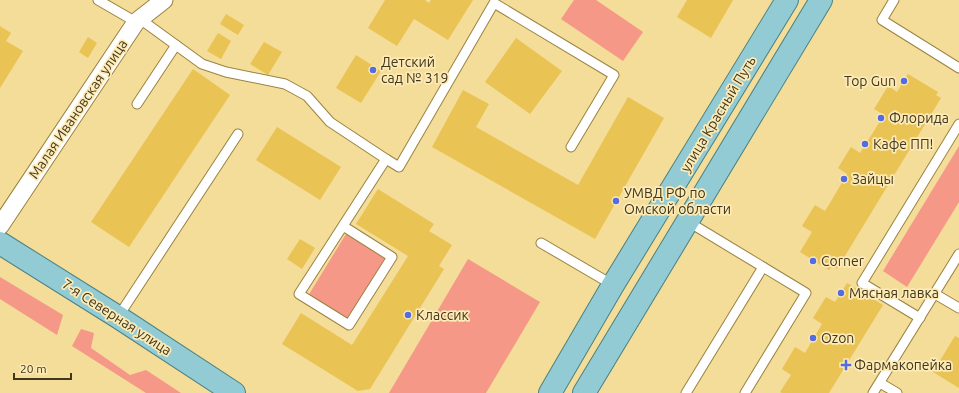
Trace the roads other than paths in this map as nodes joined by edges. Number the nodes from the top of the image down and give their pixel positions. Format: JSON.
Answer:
{"nodes":[{"id":1,"x":98,"y":0,"type":"edge"},
{"id":2,"x":164,"y":0,"type":"edge"},
{"id":3,"x":787,"y":0,"type":"edge"},
{"id":4,"x":821,"y":0,"type":"edge"},
{"id":5,"x":894,"y":0,"type":"edge"},
{"id":6,"x":138,"y":21,"type":"junction"},
{"id":7,"x":176,"y":45,"type":"junction"},
{"id":8,"x":959,"y":68,"type":"edge"},
{"id":9,"x":137,"y":104,"type":"dead end"},
{"id":10,"x":959,"y":124,"type":"edge"},
{"id":11,"x":238,"y":134,"type":"dead end"},
{"id":12,"x":571,"y":146,"type":"dead end"},
{"id":13,"x":386,"y":159,"type":"junction"},
{"id":14,"x":687,"y":221,"type":"junction"},
{"id":15,"x":0,"y":226,"type":"edge"},
{"id":16,"x":343,"y":226,"type":"junction"},
{"id":17,"x":0,"y":243,"type":"edge"},
{"id":18,"x":541,"y":243,"type":"dead end"},
{"id":19,"x":959,"y":254,"type":"edge"},
{"id":20,"x":763,"y":267,"type":"junction"},
{"id":21,"x":613,"y":285,"type":"junction"},
{"id":22,"x":935,"y":294,"type":"junction"},
{"id":23,"x":959,"y":308,"type":"edge"},
{"id":24,"x":118,"y":317,"type":"junction"},
{"id":25,"x":920,"y":318,"type":"junction"},
{"id":26,"x":880,"y":383,"type":"junction"},
{"id":27,"x":234,"y":393,"type":"edge"},
{"id":28,"x":550,"y":393,"type":"edge"},
{"id":29,"x":584,"y":393,"type":"edge"},
{"id":30,"x":686,"y":393,"type":"edge"},
{"id":31,"x":745,"y":393,"type":"edge"},
{"id":32,"x":873,"y":393,"type":"edge"},
{"id":33,"x":897,"y":393,"type":"edge"}],
"edges":[{"from":1,"to":6,"type":"lane"},
{"from":2,"to":6,"type":"street","name":"Малая Ивановская улица"},
{"from":3,"to":21,"type":"main road","name":"улица Красный Путь"},
{"from":4,"to":14,"type":"main road","name":"улица Красный Путь"},
{"from":5,"to":8,"type":"lane"},
{"from":6,"to":7,"type":"lane"},
{"from":6,"to":15,"type":"street","name":"Малая Ивановская улица"},
{"from":7,"to":9,"type":"lane"},
{"from":7,"to":13,"type":"lane"},
{"from":10,"to":25,"type":"lane"},
{"from":11,"to":24,"type":"lane"},
{"from":12,"to":13,"type":"lane"},
{"from":13,"to":16,"type":"lane"},
{"from":14,"to":20,"type":"lane"},
{"from":14,"to":29,"type":"main road","name":"улица Красный Путь"},
{"from":16,"to":16,"type":"lane"},
{"from":17,"to":24,"type":"main road","name":"7-я Северная улица"},
{"from":18,"to":21,"type":"lane"},
{"from":19,"to":22,"type":"lane"},
{"from":20,"to":30,"type":"lane"},
{"from":20,"to":31,"type":"lane"},
{"from":21,"to":28,"type":"main road","name":"улица Красный Путь"},
{"from":22,"to":23,"type":"lane"},
{"from":22,"to":25,"type":"lane"},
{"from":24,"to":27,"type":"main road","name":"7-я Северная улица"},
{"from":25,"to":26,"type":"lane"},
{"from":26,"to":32,"type":"lane"},
{"from":26,"to":33,"type":"lane"}]}
